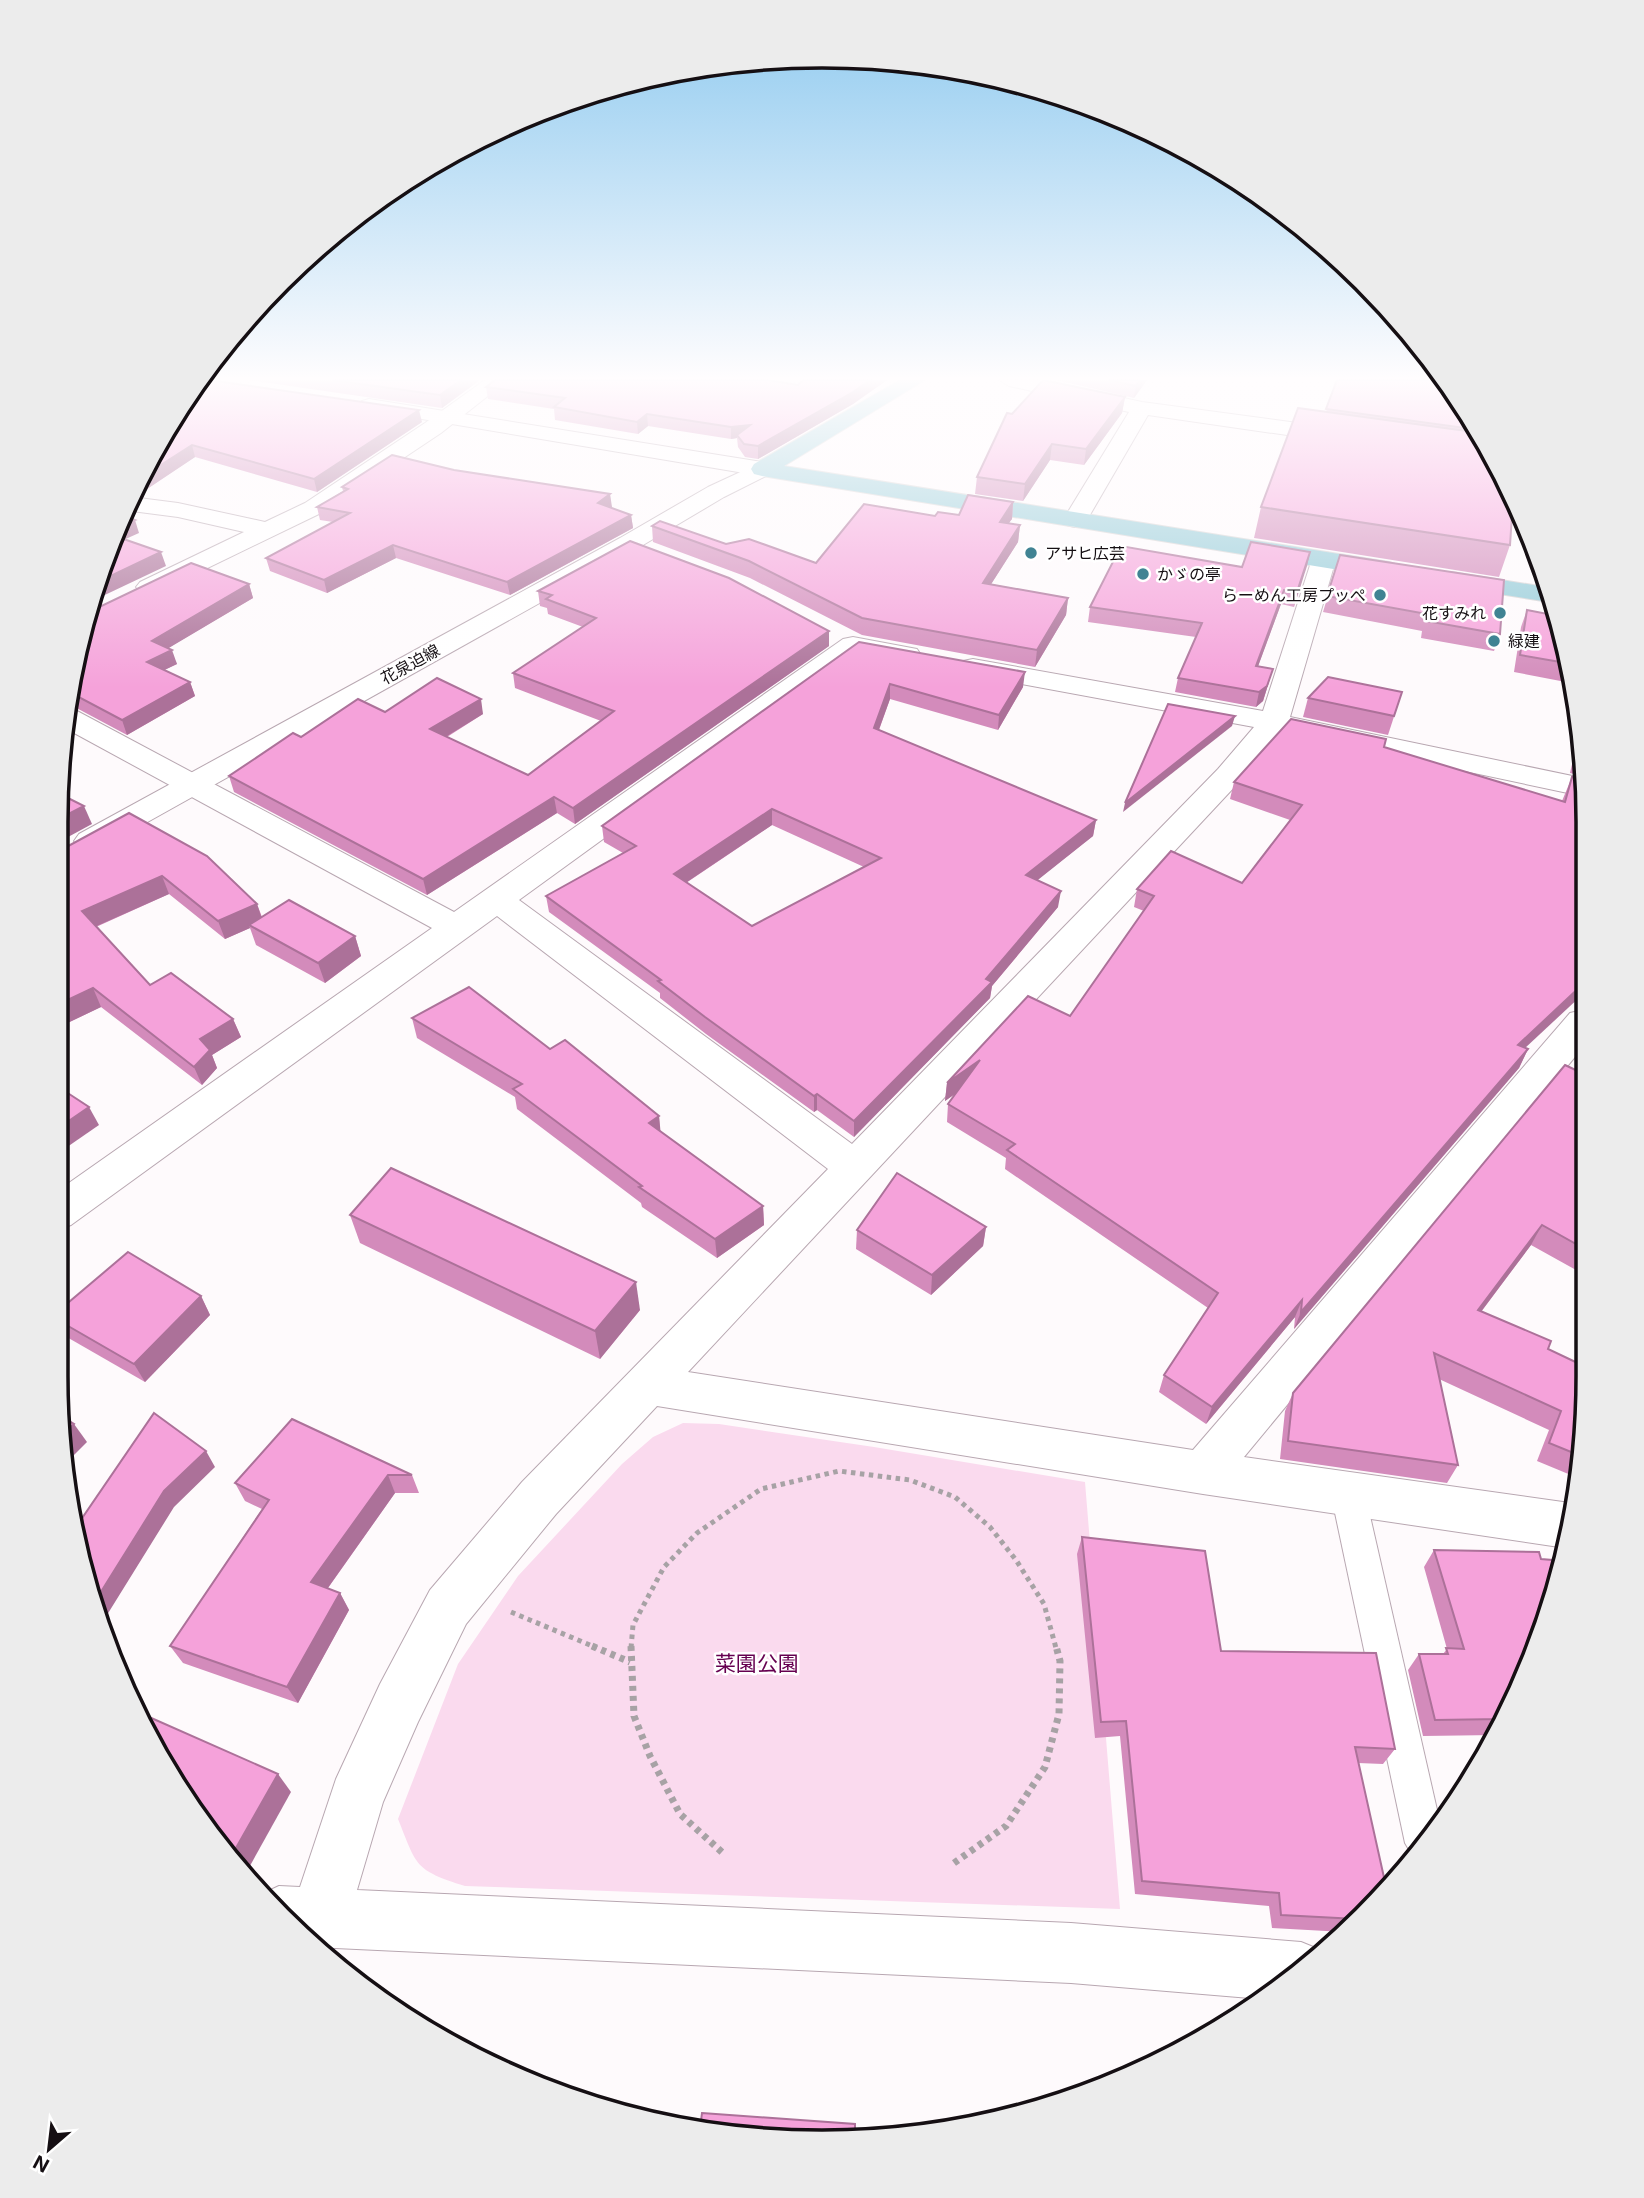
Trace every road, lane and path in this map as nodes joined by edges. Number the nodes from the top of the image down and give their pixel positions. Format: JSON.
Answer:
{"nodes":[{"id":1,"x":354,"y":483,"type":"edge"},
{"id":2,"x":735,"y":483,"type":"edge"},
{"id":3,"x":845,"y":483,"type":"edge"},
{"id":4,"x":1097,"y":483,"type":"edge"},
{"id":5,"x":139,"y":505,"type":"edge"},
{"id":6,"x":1074,"y":520,"type":"junction"},
{"id":7,"x":270,"y":530,"type":"junction"},
{"id":8,"x":629,"y":543,"type":"junction"},
{"id":9,"x":655,"y":553,"type":"edge"},
{"id":10,"x":1324,"y":559,"type":"junction"},
{"id":11,"x":134,"y":594,"type":"edge"},
{"id":12,"x":1540,"y":594,"type":"edge"},
{"id":13,"x":75,"y":722,"type":"edge"},
{"id":14,"x":1275,"y":722,"type":"junction"},
{"id":15,"x":192,"y":784,"type":"junction"},
{"id":16,"x":1575,"y":785,"type":"edge"},
{"id":17,"x":70,"y":853,"type":"edge"},
{"id":18,"x":497,"y":900,"type":"junction"},
{"id":19,"x":457,"y":928,"type":"junction"},
{"id":20,"x":1576,"y":1031,"type":"edge"},
{"id":21,"x":855,"y":1168,"type":"junction"},
{"id":22,"x":68,"y":1205,"type":"edge"},
{"id":23,"x":647,"y":1385,"type":"junction"},
{"id":24,"x":1203,"y":1473,"type":"junction"},
{"id":25,"x":1348,"y":1494,"type":"junction"},
{"id":26,"x":1561,"y":1525,"type":"edge"},
{"id":27,"x":462,"y":1591,"type":"junction"},
{"id":28,"x":630,"y":1662,"type":"junction"},
{"id":29,"x":1422,"y":1832,"type":"edge"},
{"id":30,"x":724,"y":1854,"type":"dead end"},
{"id":31,"x":954,"y":1863,"type":"dead end"},
{"id":32,"x":299,"y":1917,"type":"edge"},
{"id":33,"x":1285,"y":1971,"type":"edge"}],
"edges":[{"from":1,"to":7,"type":"street"},
{"from":2,"to":8,"type":"street","name":"花泉迫線"},
{"from":3,"to":6,"type":"main road"},
{"from":4,"to":6,"type":"street"},
{"from":5,"to":7,"type":"street"},
{"from":6,"to":10,"type":"main road"},
{"from":7,"to":11,"type":"street"},
{"from":8,"to":9,"type":"street"},
{"from":8,"to":15,"type":"street","name":"花泉迫線"},
{"from":10,"to":12,"type":"main road"},
{"from":10,"to":14,"type":"street"},
{"from":13,"to":15,"type":"street"},
{"from":14,"to":16,"type":"street"},
{"from":14,"to":18,"type":"street"},
{"from":14,"to":21,"type":"street"},
{"from":15,"to":17,"type":"street","name":"花泉迫線"},
{"from":15,"to":19,"type":"street"},
{"from":18,"to":19,"type":"street"},
{"from":18,"to":21,"type":"street"},
{"from":19,"to":22,"type":"street"},
{"from":20,"to":24,"type":"street"},
{"from":21,"to":23,"type":"street"},
{"from":23,"to":24,"type":"street"},
{"from":23,"to":27,"type":"street"},
{"from":24,"to":25,"type":"street"},
{"from":25,"to":26,"type":"street"},
{"from":25,"to":29,"type":"lane"},
{"from":27,"to":28,"type":"path"},
{"from":27,"to":32,"type":"street"},
{"from":28,"to":30,"type":"path"},
{"from":28,"to":31,"type":"path"},
{"from":32,"to":33,"type":"street"}]}
